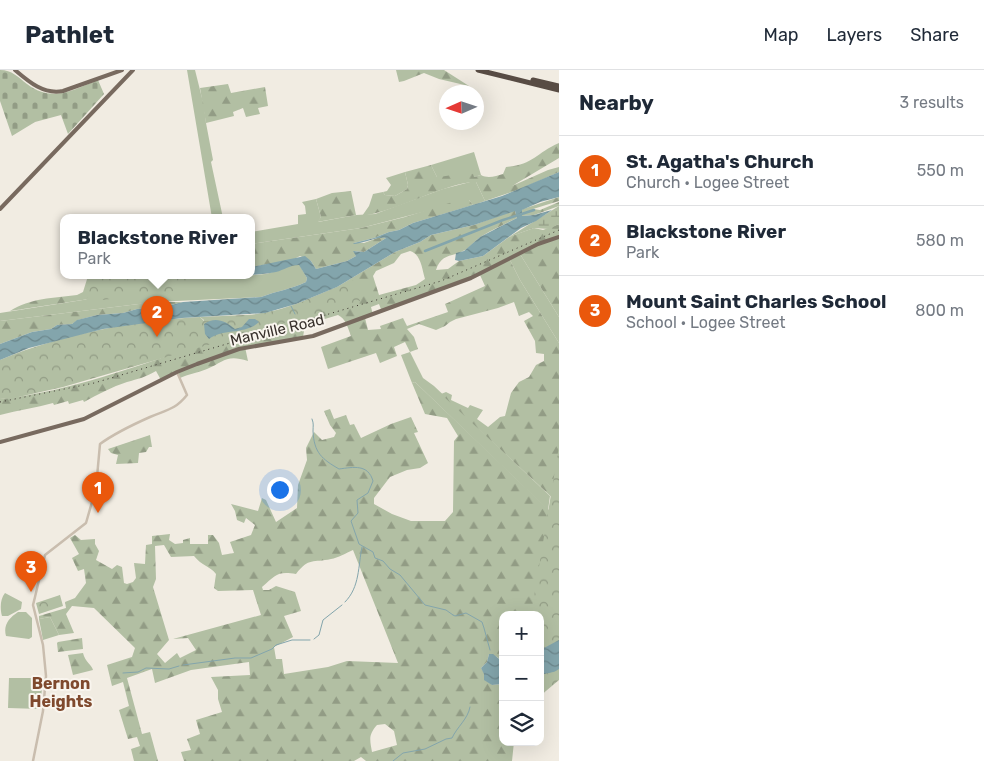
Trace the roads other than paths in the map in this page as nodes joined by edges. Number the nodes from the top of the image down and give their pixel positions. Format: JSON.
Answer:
{"nodes":[{"id":1,"x":15,"y":70,"type":"edge"},
{"id":2,"x":122,"y":70,"type":"edge"},
{"id":3,"x":133,"y":70,"type":"edge"},
{"id":4,"x":478,"y":70,"type":"edge"},
{"id":5,"x":492,"y":70,"type":"edge"},
{"id":6,"x":111,"y":73,"type":"junction"},
{"id":7,"x":128,"y":74,"type":"junction"},
{"id":8,"x":559,"y":88,"type":"edge"},
{"id":9,"x":0,"y":209,"type":"edge"},
{"id":10,"x":559,"y":236,"type":"edge"},
{"id":11,"x":176,"y":372,"type":"junction"},
{"id":12,"x":0,"y":442,"type":"edge"},
{"id":13,"x":33,"y":761,"type":"edge"}],
"edges":[{"from":1,"to":6,"type":"main road"},
{"from":2,"to":6,"type":"main road"},
{"from":2,"to":7,"type":"main road"},
{"from":3,"to":7,"type":"main road"},
{"from":4,"to":8,"type":"highway"},
{"from":5,"to":8,"type":"highway"},
{"from":6,"to":7,"type":"main road"},
{"from":7,"to":9,"type":"main road"},
{"from":10,"to":11,"type":"main road","name":"Manville Road"},
{"from":11,"to":12,"type":"main road","name":"Manville Road"},
{"from":11,"to":13,"type":"street"}]}
